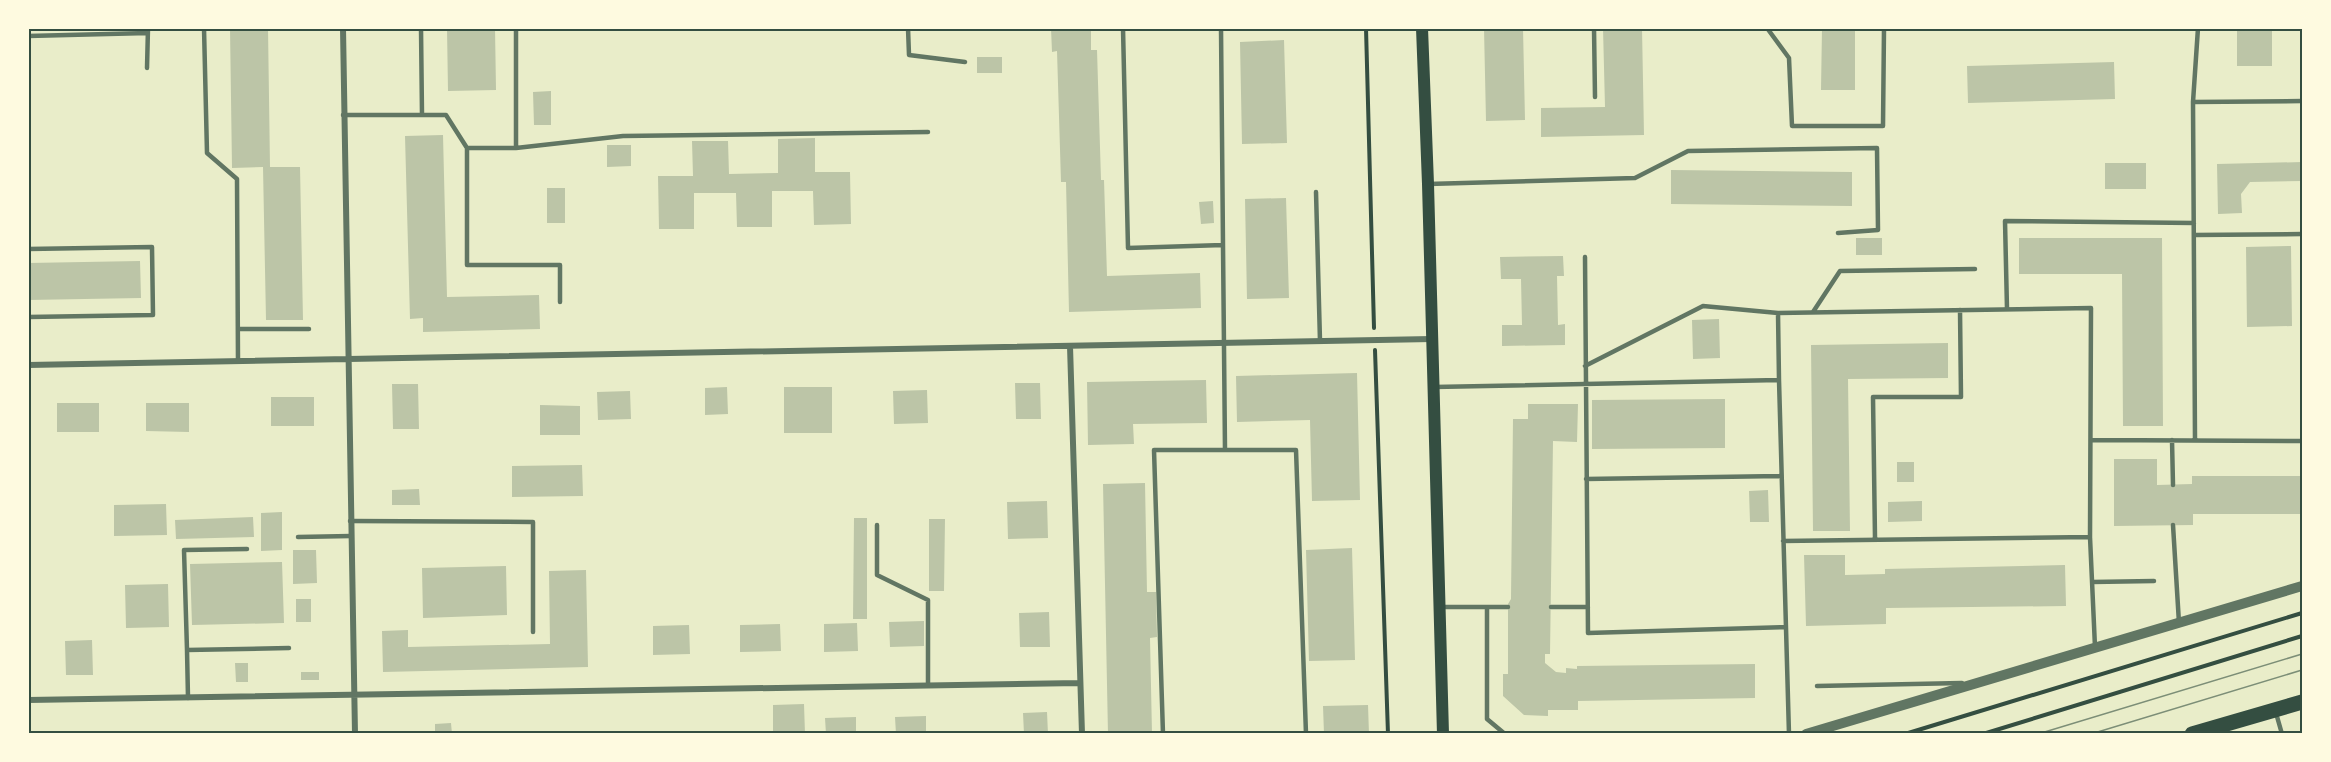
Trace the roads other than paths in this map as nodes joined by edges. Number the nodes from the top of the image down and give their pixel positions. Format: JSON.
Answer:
{"nodes":[{"id":1,"x":204,"y":28,"type":"edge"},
{"id":2,"x":343,"y":28,"type":"edge"},
{"id":3,"x":421,"y":28,"type":"edge"},
{"id":4,"x":516,"y":28,"type":"edge"},
{"id":5,"x":908,"y":28,"type":"edge"},
{"id":6,"x":1123,"y":28,"type":"edge"},
{"id":7,"x":1221,"y":28,"type":"edge"},
{"id":8,"x":1422,"y":28,"type":"edge"},
{"id":9,"x":1594,"y":28,"type":"edge"},
{"id":10,"x":1767,"y":28,"type":"edge"},
{"id":11,"x":1884,"y":28,"type":"edge"},
{"id":12,"x":2198,"y":28,"type":"edge"},
{"id":13,"x":148,"y":31,"type":"edge"},
{"id":14,"x":28,"y":36,"type":"edge"},
{"id":15,"x":965,"y":62,"type":"dead end"},
{"id":16,"x":147,"y":68,"type":"dead end"},
{"id":17,"x":1595,"y":97,"type":"dead end"},
{"id":18,"x":2302,"y":100,"type":"edge"},
{"id":19,"x":2193,"y":102,"type":"junction"},
{"id":20,"x":343,"y":115,"type":"junction"},
{"id":21,"x":422,"y":115,"type":"junction"},
{"id":22,"x":928,"y":132,"type":"dead end"},
{"id":23,"x":467,"y":148,"type":"junction"},
{"id":24,"x":516,"y":148,"type":"junction"},
{"id":25,"x":1428,"y":184,"type":"junction"},
{"id":26,"x":1316,"y":192,"type":"dead end"},
{"id":27,"x":2194,"y":223,"type":"junction"},
{"id":28,"x":1838,"y":233,"type":"dead end"},
{"id":29,"x":2302,"y":234,"type":"edge"},
{"id":30,"x":2194,"y":235,"type":"junction"},
{"id":31,"x":1223,"y":245,"type":"junction"},
{"id":32,"x":28,"y":249,"type":"edge"},
{"id":33,"x":1585,"y":256,"type":"dead end"},
{"id":34,"x":1975,"y":269,"type":"dead end"},
{"id":35,"x":561,"y":302,"type":"dead end"},
{"id":36,"x":2007,"y":309,"type":"junction"},
{"id":37,"x":1960,"y":310,"type":"junction"},
{"id":38,"x":1813,"y":312,"type":"junction"},
{"id":39,"x":1778,"y":313,"type":"junction"},
{"id":40,"x":28,"y":317,"type":"edge"},
{"id":41,"x":238,"y":329,"type":"junction"},
{"id":42,"x":309,"y":329,"type":"dead end"},
{"id":43,"x":1432,"y":339,"type":"junction"},
{"id":44,"x":1320,"y":341,"type":"junction"},
{"id":45,"x":1224,"y":343,"type":"junction"},
{"id":46,"x":1070,"y":346,"type":"junction"},
{"id":47,"x":347,"y":359,"type":"junction"},
{"id":48,"x":238,"y":361,"type":"junction"},
{"id":49,"x":28,"y":365,"type":"edge"},
{"id":50,"x":1585,"y":366,"type":"junction"},
{"id":51,"x":1779,"y":380,"type":"junction"},
{"id":52,"x":1585,"y":384,"type":"junction"},
{"id":53,"x":1434,"y":387,"type":"junction"},
{"id":54,"x":2091,"y":440,"type":"junction"},
{"id":55,"x":2172,"y":440,"type":"junction"},
{"id":56,"x":2195,"y":440,"type":"junction"},
{"id":57,"x":2302,"y":441,"type":"edge"},
{"id":58,"x":1225,"y":450,"type":"junction"},
{"id":59,"x":1780,"y":476,"type":"junction"},
{"id":60,"x":1586,"y":479,"type":"junction"},
{"id":61,"x":2173,"y":484,"type":"dead end"},
{"id":62,"x":350,"y":521,"type":"junction"},
{"id":63,"x":877,"y":525,"type":"dead end"},
{"id":64,"x":2173,"y":525,"type":"dead end"},
{"id":65,"x":351,"y":536,"type":"junction"},
{"id":66,"x":298,"y":537,"type":"dead end"},
{"id":67,"x":2090,"y":537,"type":"junction"},
{"id":68,"x":1875,"y":538,"type":"junction"},
{"id":69,"x":1783,"y":541,"type":"junction"},
{"id":70,"x":247,"y":549,"type":"dead end"},
{"id":71,"x":2154,"y":581,"type":"dead end"},
{"id":72,"x":2092,"y":582,"type":"junction"},
{"id":73,"x":2302,"y":586,"type":"edge"},
{"id":74,"x":1440,"y":607,"type":"junction"},
{"id":75,"x":1487,"y":607,"type":"junction"},
{"id":76,"x":1508,"y":607,"type":"dead end"},
{"id":77,"x":1551,"y":607,"type":"dead end"},
{"id":78,"x":1588,"y":607,"type":"junction"},
{"id":79,"x":2179,"y":623,"type":"junction"},
{"id":80,"x":1786,"y":627,"type":"junction"},
{"id":81,"x":532,"y":632,"type":"dead end"},
{"id":82,"x":2095,"y":647,"type":"junction"},
{"id":83,"x":289,"y":648,"type":"dead end"},
{"id":84,"x":187,"y":650,"type":"junction"},
{"id":85,"x":1080,"y":682,"type":"junction"},
{"id":86,"x":1974,"y":683,"type":"junction"},
{"id":87,"x":928,"y":685,"type":"junction"},
{"id":88,"x":1817,"y":686,"type":"dead end"},
{"id":89,"x":354,"y":695,"type":"junction"},
{"id":90,"x":188,"y":698,"type":"junction"},
{"id":91,"x":28,"y":700,"type":"edge"},
{"id":92,"x":2302,"y":702,"type":"edge"},
{"id":93,"x":2275,"y":710,"type":"junction"},
{"id":94,"x":355,"y":734,"type":"edge"},
{"id":95,"x":1082,"y":734,"type":"edge"},
{"id":96,"x":1163,"y":734,"type":"edge"},
{"id":97,"x":1306,"y":734,"type":"edge"},
{"id":98,"x":1443,"y":734,"type":"edge"},
{"id":99,"x":1505,"y":734,"type":"edge"},
{"id":100,"x":1789,"y":734,"type":"edge"},
{"id":101,"x":1806,"y":734,"type":"edge"},
{"id":102,"x":2192,"y":734,"type":"edge"},
{"id":103,"x":2282,"y":734,"type":"edge"}],
"edges":[{"from":1,"to":41,"type":"lane"},
{"from":2,"to":20,"type":"street"},
{"from":3,"to":21,"type":"lane"},
{"from":4,"to":24,"type":"lane"},
{"from":5,"to":15,"type":"lane"},
{"from":6,"to":31,"type":"lane"},
{"from":7,"to":31,"type":"lane"},
{"from":8,"to":25,"type":"main road"},
{"from":9,"to":17,"type":"lane"},
{"from":10,"to":11,"type":"lane"},
{"from":12,"to":19,"type":"lane"},
{"from":13,"to":14,"type":"lane"},
{"from":13,"to":16,"type":"lane"},
{"from":18,"to":19,"type":"lane"},
{"from":19,"to":27,"type":"lane"},
{"from":20,"to":21,"type":"lane"},
{"from":20,"to":47,"type":"street"},
{"from":21,"to":23,"type":"lane"},
{"from":22,"to":24,"type":"lane"},
{"from":23,"to":24,"type":"lane"},
{"from":23,"to":35,"type":"lane"},
{"from":25,"to":28,"type":"lane"},
{"from":25,"to":43,"type":"main road"},
{"from":26,"to":44,"type":"lane"},
{"from":27,"to":30,"type":"lane"},
{"from":27,"to":36,"type":"lane"},
{"from":29,"to":30,"type":"lane"},
{"from":30,"to":56,"type":"lane"},
{"from":31,"to":45,"type":"lane"},
{"from":32,"to":40,"type":"lane"},
{"from":33,"to":50,"type":"lane"},
{"from":34,"to":38,"type":"lane"},
{"from":36,"to":37,"type":"lane"},
{"from":36,"to":54,"type":"lane"},
{"from":37,"to":38,"type":"lane"},
{"from":37,"to":68,"type":"lane"},
{"from":38,"to":39,"type":"lane"},
{"from":39,"to":50,"type":"lane"},
{"from":39,"to":51,"type":"lane"},
{"from":41,"to":42,"type":"lane"},
{"from":41,"to":48,"type":"lane"},
{"from":43,"to":44,"type":"street"},
{"from":43,"to":53,"type":"main road"},
{"from":44,"to":45,"type":"street"},
{"from":45,"to":46,"type":"street"},
{"from":45,"to":58,"type":"lane"},
{"from":46,"to":47,"type":"street"},
{"from":46,"to":85,"type":"street"},
{"from":47,"to":48,"type":"street"},
{"from":47,"to":62,"type":"street"},
{"from":48,"to":49,"type":"street"},
{"from":50,"to":52,"type":"lane"},
{"from":51,"to":52,"type":"lane"},
{"from":51,"to":59,"type":"lane"},
{"from":52,"to":53,"type":"lane"},
{"from":52,"to":60,"type":"lane"},
{"from":53,"to":74,"type":"main road"},
{"from":54,"to":55,"type":"lane"},
{"from":54,"to":67,"type":"lane"},
{"from":55,"to":56,"type":"lane"},
{"from":55,"to":61,"type":"lane"},
{"from":56,"to":57,"type":"lane"},
{"from":58,"to":96,"type":"lane"},
{"from":58,"to":97,"type":"lane"},
{"from":59,"to":60,"type":"lane"},
{"from":59,"to":69,"type":"lane"},
{"from":60,"to":78,"type":"lane"},
{"from":62,"to":65,"type":"street"},
{"from":62,"to":81,"type":"lane"},
{"from":63,"to":87,"type":"lane"},
{"from":64,"to":79,"type":"lane"},
{"from":65,"to":66,"type":"lane"},
{"from":65,"to":89,"type":"street"},
{"from":67,"to":68,"type":"lane"},
{"from":67,"to":72,"type":"lane"},
{"from":68,"to":69,"type":"lane"},
{"from":69,"to":80,"type":"lane"},
{"from":70,"to":84,"type":"lane"},
{"from":71,"to":72,"type":"lane"},
{"from":72,"to":82,"type":"lane"},
{"from":73,"to":79,"type":"street"},
{"from":74,"to":75,"type":"lane"},
{"from":74,"to":98,"type":"main road"},
{"from":75,"to":76,"type":"lane"},
{"from":75,"to":99,"type":"lane"},
{"from":77,"to":78,"type":"lane"},
{"from":78,"to":80,"type":"lane"},
{"from":79,"to":82,"type":"street"},
{"from":80,"to":100,"type":"lane"},
{"from":82,"to":86,"type":"street"},
{"from":83,"to":84,"type":"lane"},
{"from":84,"to":90,"type":"lane"},
{"from":85,"to":87,"type":"street"},
{"from":85,"to":95,"type":"street"},
{"from":86,"to":88,"type":"lane"},
{"from":86,"to":101,"type":"street"},
{"from":87,"to":89,"type":"street"},
{"from":89,"to":90,"type":"street"},
{"from":89,"to":94,"type":"street"},
{"from":90,"to":91,"type":"street"},
{"from":92,"to":93,"type":"main road"},
{"from":93,"to":102,"type":"main road"},
{"from":93,"to":103,"type":"lane"}]}
